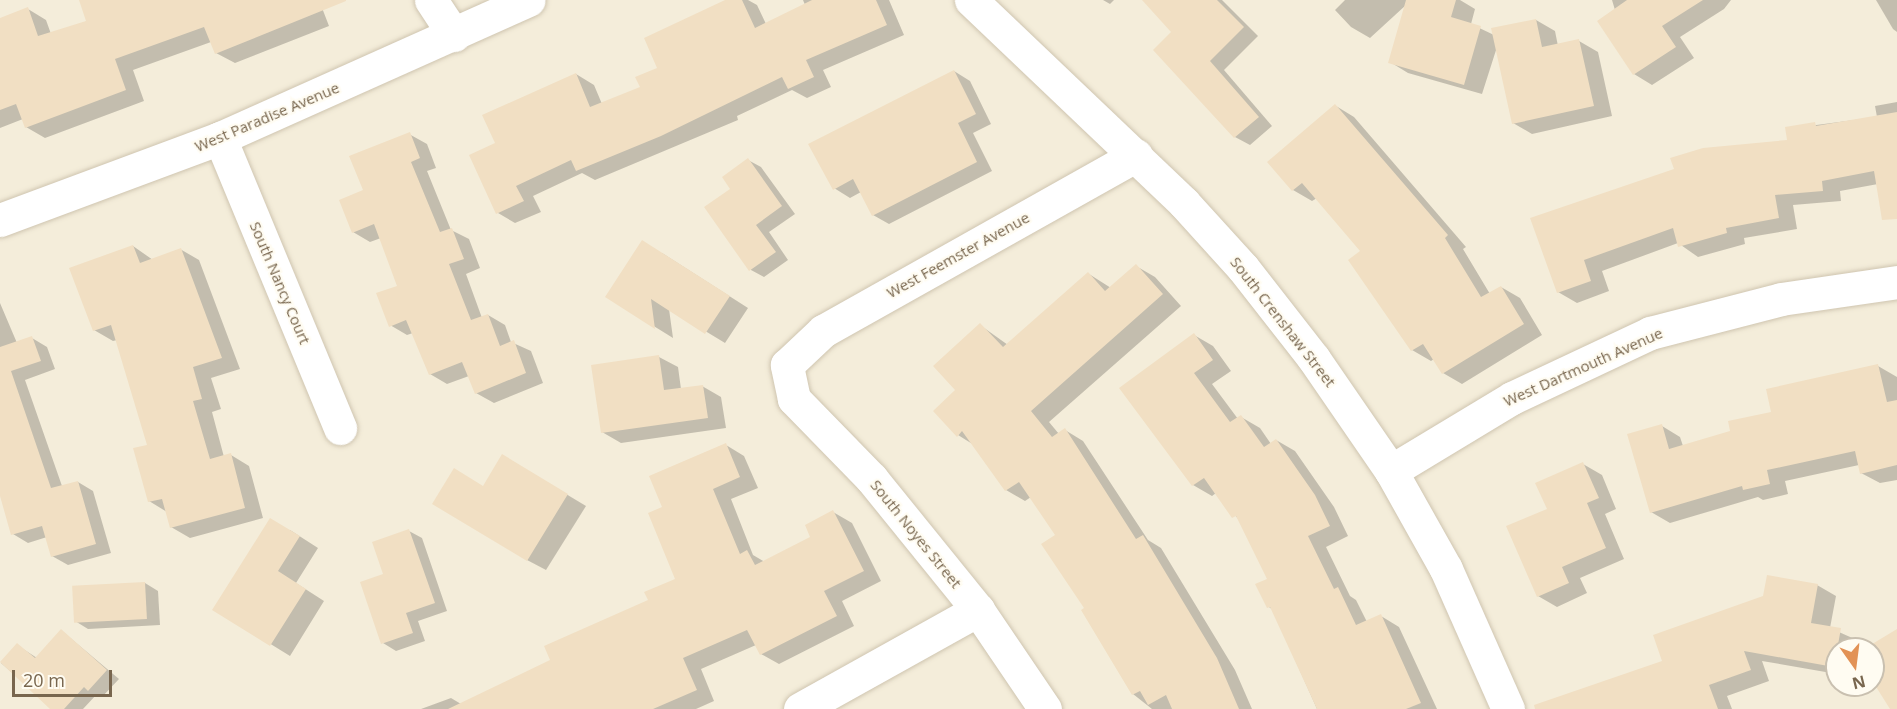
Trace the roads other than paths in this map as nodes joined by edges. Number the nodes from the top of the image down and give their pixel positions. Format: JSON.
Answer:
{"nodes":[{"id":1,"x":431,"y":0,"type":"edge"},
{"id":2,"x":528,"y":0,"type":"edge"},
{"id":3,"x":971,"y":0,"type":"edge"},
{"id":4,"x":454,"y":35,"type":"junction"},
{"id":5,"x":220,"y":138,"type":"junction"},
{"id":6,"x":1136,"y":155,"type":"junction"},
{"id":7,"x":0,"y":220,"type":"edge"},
{"id":8,"x":1897,"y":282,"type":"edge"},
{"id":9,"x":787,"y":365,"type":"joint"},
{"id":10,"x":340,"y":428,"type":"dead end"},
{"id":11,"x":1391,"y":471,"type":"junction"},
{"id":12,"x":978,"y":610,"type":"junction"},
{"id":13,"x":800,"y":709,"type":"edge"},
{"id":14,"x":1045,"y":709,"type":"edge"},
{"id":15,"x":1508,"y":709,"type":"edge"}],
"edges":[{"from":1,"to":4,"type":"street"},
{"from":2,"to":4,"type":"street","name":"West Paradise Avenue"},
{"from":3,"to":6,"type":"street","name":"South Crenshaw Street"},
{"from":4,"to":5,"type":"street","name":"West Paradise Avenue"},
{"from":5,"to":7,"type":"street","name":"West Paradise Avenue"},
{"from":5,"to":10,"type":"street","name":"South Nancy Court"},
{"from":6,"to":9,"type":"street","name":"West Feemster Avenue"},
{"from":6,"to":11,"type":"street","name":"South Crenshaw Street"},
{"from":8,"to":11,"type":"street","name":"West Dartmouth Avenue"},
{"from":9,"to":12,"type":"street","name":"South Noyes Street"},
{"from":11,"to":15,"type":"street","name":"South Crenshaw Street"},
{"from":12,"to":13,"type":"street"},
{"from":12,"to":14,"type":"street","name":"South Noyes Street"}]}
